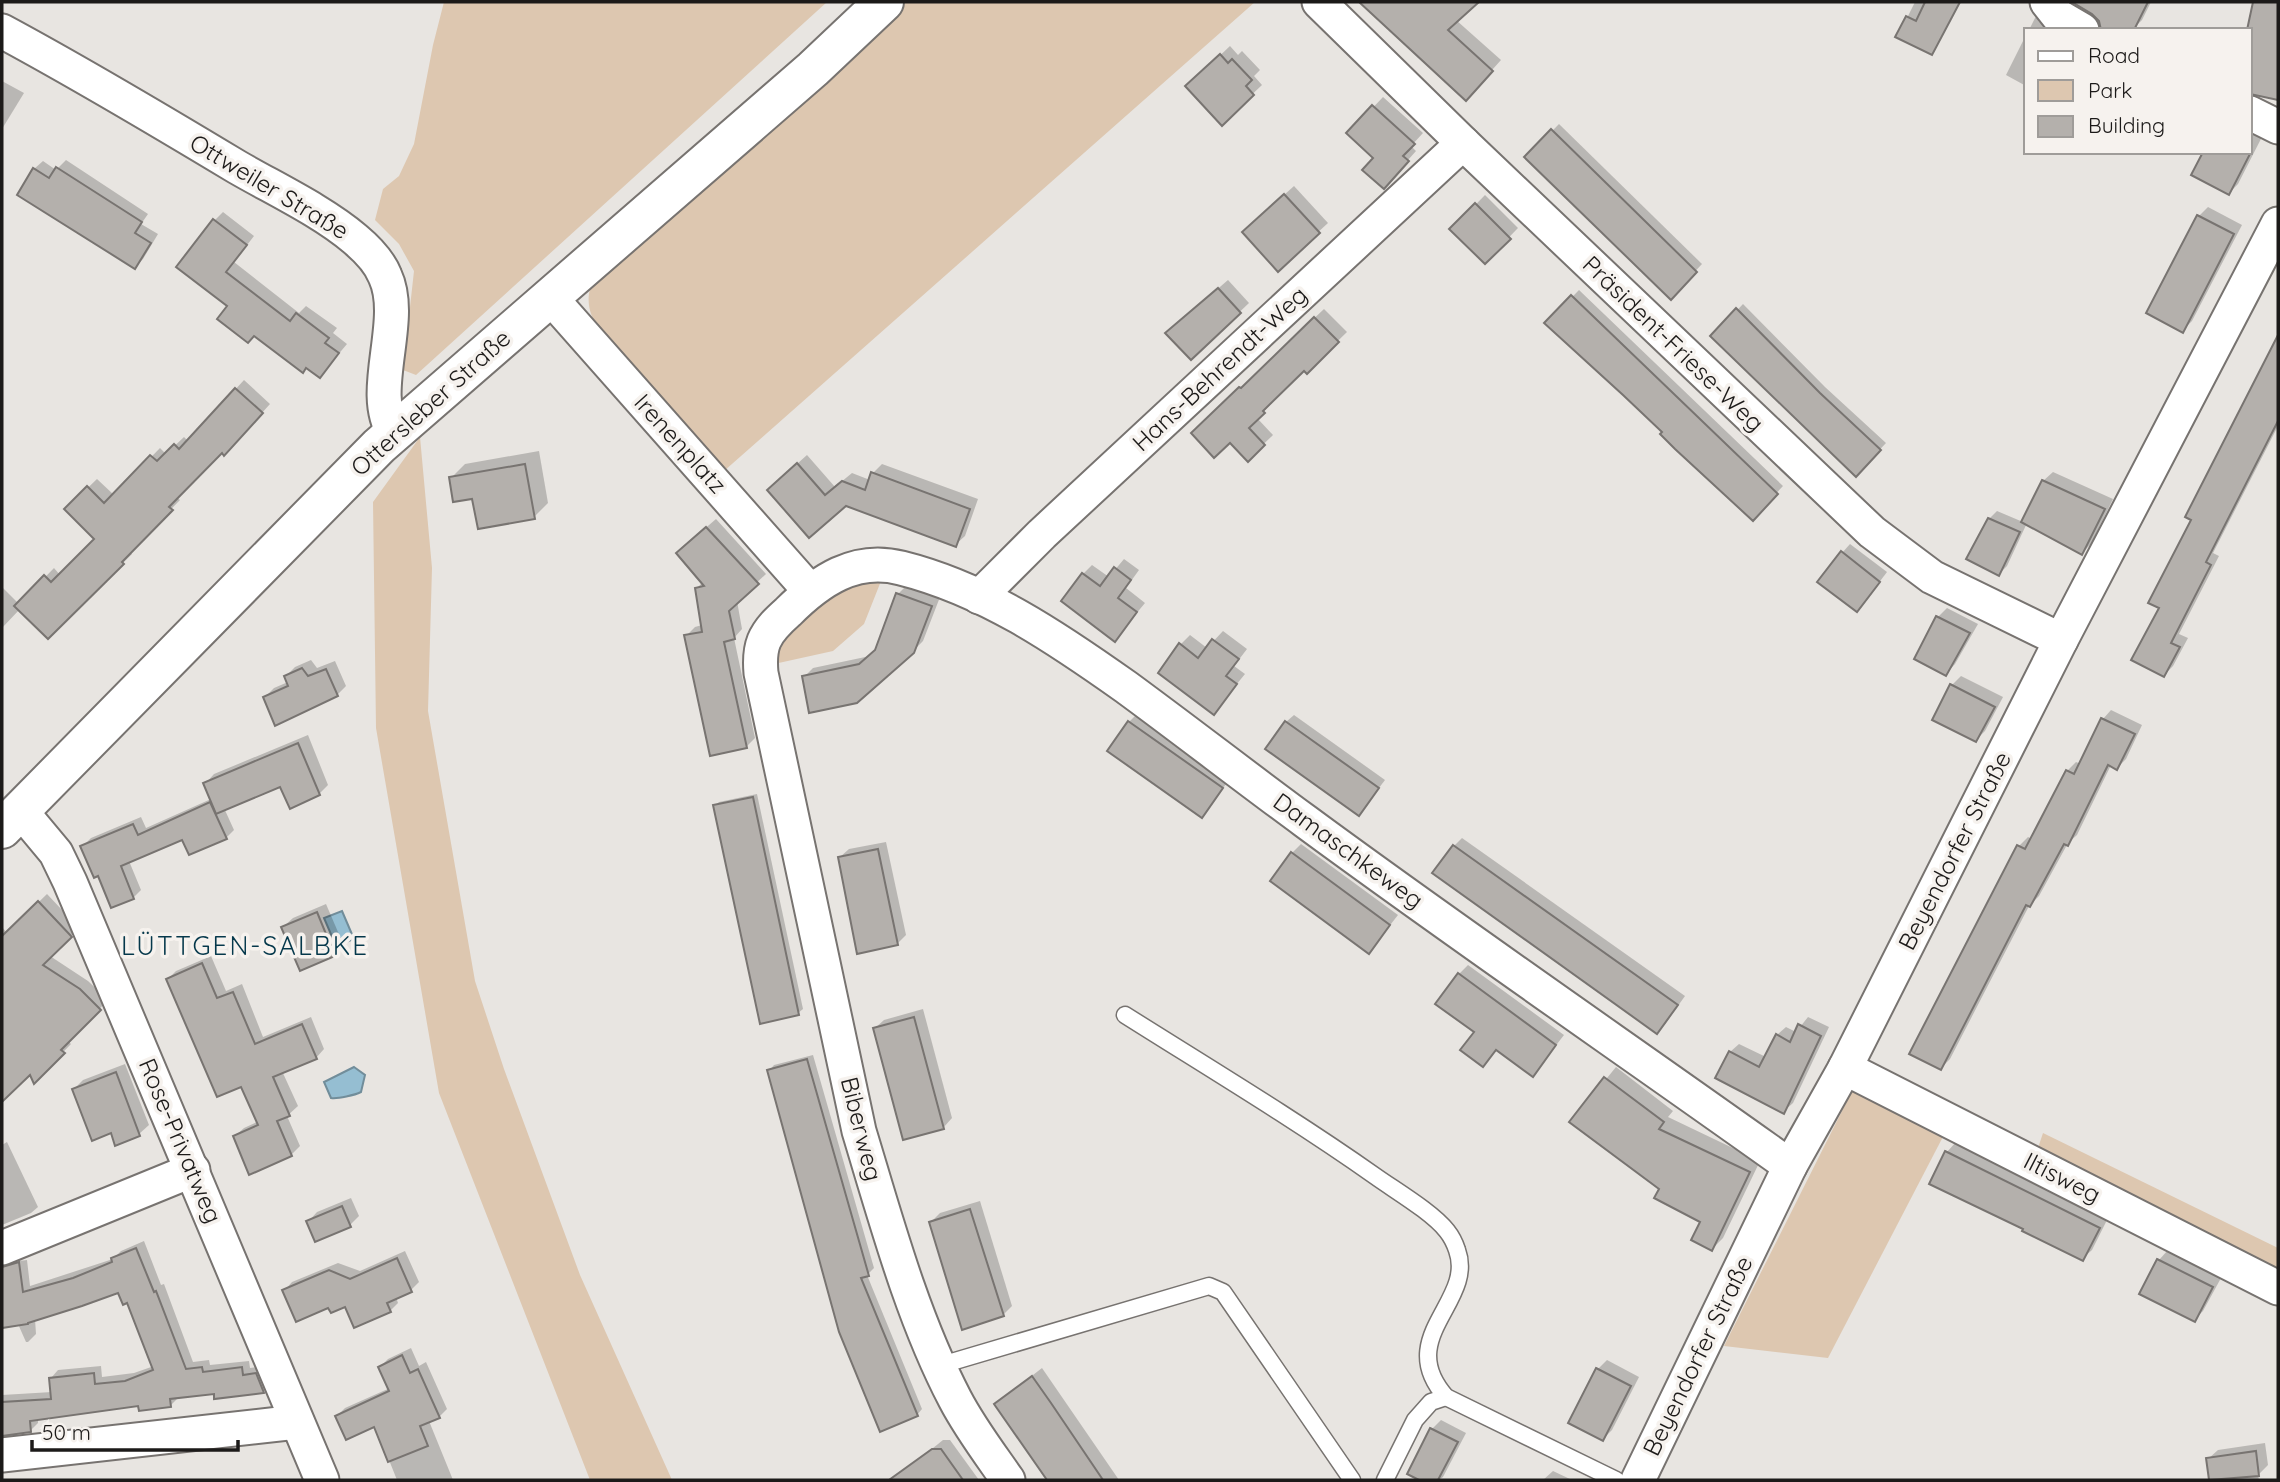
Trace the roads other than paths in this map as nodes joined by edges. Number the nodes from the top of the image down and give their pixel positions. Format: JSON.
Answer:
{"nodes":[{"id":1,"x":884,"y":2,"type":"edge"},
{"id":2,"x":1319,"y":2,"type":"edge"},
{"id":3,"x":2047,"y":2,"type":"edge"},
{"id":4,"x":2079,"y":28,"type":"edge"},
{"id":5,"x":2,"y":30,"type":"edge"},
{"id":6,"x":2252,"y":114,"type":"edge"},
{"id":7,"x":2278,"y":127,"type":"edge"},
{"id":8,"x":1463,"y":143,"type":"junction"},
{"id":9,"x":2278,"y":224,"type":"edge"},
{"id":10,"x":550,"y":297,"type":"junction"},
{"id":11,"x":394,"y":432,"type":"junction"},
{"id":12,"x":810,"y":591,"type":"junction"},
{"id":13,"x":979,"y":597,"type":"junction"},
{"id":14,"x":2061,"y":640,"type":"junction"},
{"id":15,"x":11,"y":820,"type":"edge"},
{"id":16,"x":1125,"y":1016,"type":"dead end"},
{"id":17,"x":1845,"y":1068,"type":"junction"},
{"id":18,"x":1790,"y":1166,"type":"junction"},
{"id":19,"x":193,"y":1170,"type":"junction"},
{"id":20,"x":2,"y":1248,"type":"edge"},
{"id":21,"x":2278,"y":1288,"type":"edge"},
{"id":22,"x":939,"y":1366,"type":"junction"},
{"id":23,"x":1446,"y":1396,"type":"junction"},
{"id":24,"x":297,"y":1422,"type":"junction"},
{"id":25,"x":2,"y":1455,"type":"edge"},
{"id":26,"x":322,"y":1480,"type":"edge"},
{"id":27,"x":1008,"y":1480,"type":"edge"},
{"id":28,"x":1352,"y":1480,"type":"edge"},
{"id":29,"x":1385,"y":1480,"type":"edge"},
{"id":30,"x":1616,"y":1480,"type":"edge"},
{"id":31,"x":1638,"y":1480,"type":"edge"}],
"edges":[{"from":1,"to":10,"type":"main road","name":"Ottersleber Straße"},
{"from":2,"to":8,"type":"street","name":"Präsident-Friese-Weg"},
{"from":3,"to":4,"type":"street"},
{"from":5,"to":11,"type":"street","name":"Ottweiler Straße"},
{"from":6,"to":7,"type":"street"},
{"from":8,"to":13,"type":"street","name":"Hans-Behrendt-Weg"},
{"from":8,"to":14,"type":"street","name":"Präsident-Friese-Weg"},
{"from":9,"to":14,"type":"street","name":"Beyendorfer Straße"},
{"from":10,"to":11,"type":"main road","name":"Ottersleber Straße"},
{"from":10,"to":12,"type":"street","name":"Irenenplatz"},
{"from":11,"to":15,"type":"main road","name":"Ottersleber Straße"},
{"from":12,"to":13,"type":"street","name":"Damaschkeweg"},
{"from":12,"to":22,"type":"street","name":"Biberweg"},
{"from":13,"to":18,"type":"street","name":"Damaschkeweg"},
{"from":14,"to":17,"type":"street","name":"Beyendorfer Straße"},
{"from":15,"to":19,"type":"street","name":"Rose-Privatweg"},
{"from":16,"to":23,"type":"lane"},
{"from":17,"to":18,"type":"street","name":"Beyendorfer Straße"},
{"from":17,"to":21,"type":"street","name":"Iltisweg"},
{"from":18,"to":31,"type":"street","name":"Beyendorfer Straße"},
{"from":19,"to":20,"type":"street"},
{"from":19,"to":24,"type":"street","name":"Rose-Privatweg"},
{"from":22,"to":27,"type":"street","name":"Biberweg"},
{"from":22,"to":28,"type":"lane"},
{"from":23,"to":29,"type":"lane"},
{"from":23,"to":30,"type":"lane"},
{"from":24,"to":25,"type":"street"},
{"from":24,"to":26,"type":"street","name":"Rose-Privatweg"}]}
